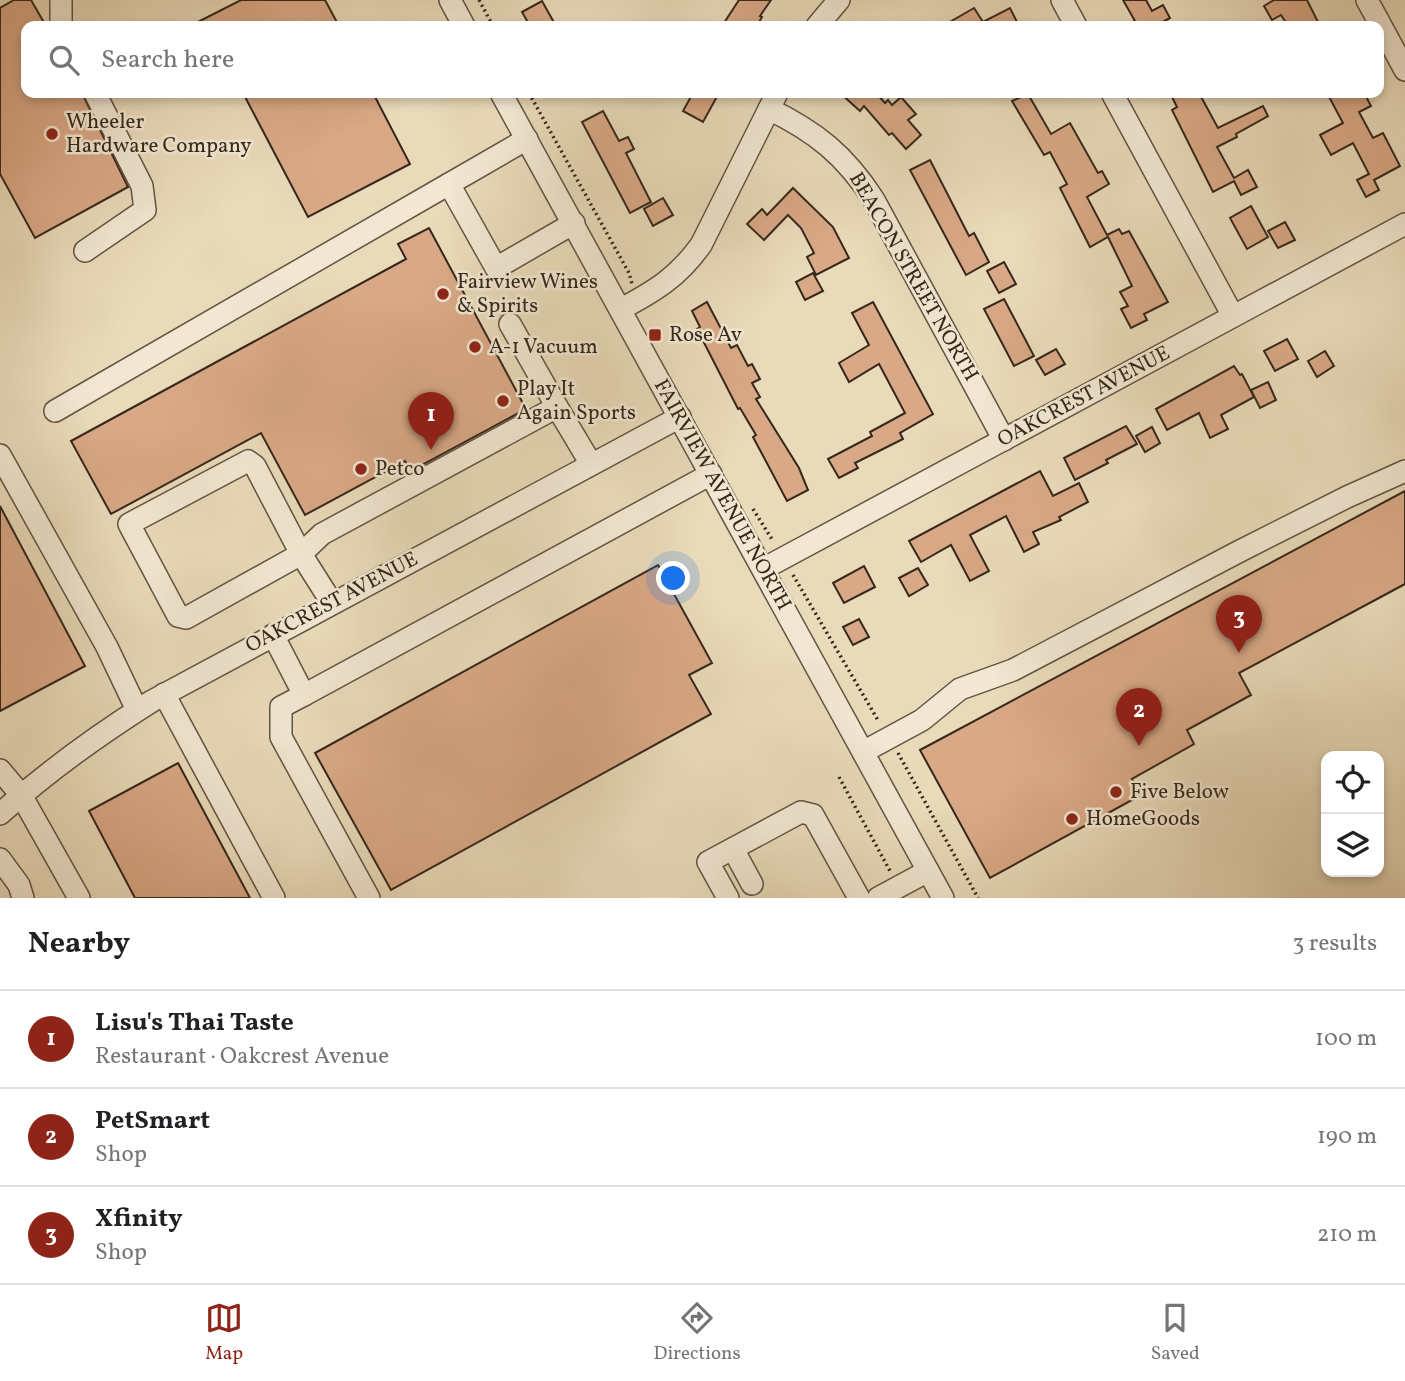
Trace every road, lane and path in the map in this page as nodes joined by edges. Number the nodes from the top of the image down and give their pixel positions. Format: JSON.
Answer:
{"nodes":[{"id":1,"x":61,"y":0,"type":"edge"},
{"id":2,"x":450,"y":0,"type":"edge"},
{"id":3,"x":479,"y":0,"type":"edge"},
{"id":4,"x":839,"y":0,"type":"edge"},
{"id":5,"x":1062,"y":0,"type":"edge"},
{"id":6,"x":1367,"y":0,"type":"edge"},
{"id":7,"x":61,"y":21,"type":"edge"},
{"id":8,"x":461,"y":21,"type":"edge"},
{"id":9,"x":490,"y":21,"type":"edge"},
{"id":10,"x":821,"y":21,"type":"edge"},
{"id":11,"x":1073,"y":21,"type":"edge"},
{"id":12,"x":1378,"y":21,"type":"edge"},
{"id":13,"x":1384,"y":31,"type":"edge"},
{"id":14,"x":1405,"y":70,"type":"edge"},
{"id":15,"x":98,"y":98,"type":"edge"},
{"id":16,"x":504,"y":98,"type":"edge"},
{"id":17,"x":532,"y":98,"type":"edge"},
{"id":18,"x":1115,"y":98,"type":"edge"},
{"id":19,"x":773,"y":101,"type":"edge"},
{"id":20,"x":527,"y":139,"type":"junction"},
{"id":21,"x":449,"y":184,"type":"junction"},
{"id":22,"x":574,"y":223,"type":"junction"},
{"id":23,"x":1405,"y":224,"type":"edge"},
{"id":24,"x":85,"y":251,"type":"dead end"},
{"id":25,"x":629,"y":304,"type":"junction"},
{"id":26,"x":1234,"y":316,"type":"junction"},
{"id":27,"x":510,"y":324,"type":"dead end"},
{"id":28,"x":557,"y":407,"type":"junction"},
{"id":29,"x":55,"y":411,"type":"dead end"},
{"id":30,"x":680,"y":417,"type":"junction"},
{"id":31,"x":1004,"y":440,"type":"junction"},
{"id":32,"x":0,"y":455,"type":"edge"},
{"id":33,"x":591,"y":464,"type":"junction"},
{"id":34,"x":1405,"y":471,"type":"edge"},
{"id":35,"x":711,"y":474,"type":"junction"},
{"id":36,"x":751,"y":506,"type":"dead end"},
{"id":37,"x":301,"y":554,"type":"junction"},
{"id":38,"x":783,"y":558,"type":"junction"},
{"id":39,"x":763,"y":569,"type":"junction"},
{"id":40,"x":332,"y":603,"type":"junction"},
{"id":41,"x":272,"y":635,"type":"junction"},
{"id":42,"x":163,"y":694,"type":"junction"},
{"id":43,"x":304,"y":695,"type":"junction"},
{"id":44,"x":137,"y":710,"type":"junction"},
{"id":45,"x":889,"y":738,"type":"junction"},
{"id":46,"x":863,"y":752,"type":"junction"},
{"id":47,"x":0,"y":770,"type":"edge"},
{"id":48,"x":839,"y":777,"type":"dead end"},
{"id":49,"x":21,"y":795,"type":"junction"},
{"id":50,"x":0,"y":814,"type":"edge"},
{"id":51,"x":733,"y":849,"type":"junction"},
{"id":52,"x":0,"y":859,"type":"edge"},
{"id":53,"x":928,"y":871,"type":"junction"},
{"id":54,"x":752,"y":884,"type":"dead end"},
{"id":55,"x":898,"y":887,"type":"junction"},
{"id":56,"x":23,"y":898,"type":"edge"},
{"id":57,"x":79,"y":898,"type":"edge"},
{"id":58,"x":274,"y":898,"type":"edge"},
{"id":59,"x":369,"y":898,"type":"edge"},
{"id":60,"x":727,"y":898,"type":"edge"},
{"id":61,"x":859,"y":898,"type":"edge"},
{"id":62,"x":878,"y":898,"type":"edge"},
{"id":63,"x":943,"y":898,"type":"edge"},
{"id":64,"x":978,"y":898,"type":"edge"}],
"edges":[{"from":1,"to":7,"type":"street"},
{"from":2,"to":8,"type":"street"},
{"from":3,"to":9,"type":"path"},
{"from":4,"to":10,"type":"street"},
{"from":5,"to":11,"type":"street"},
{"from":6,"to":12,"type":"street"},
{"from":13,"to":14,"type":"street"},
{"from":15,"to":24,"type":"street"},
{"from":16,"to":20,"type":"street","name":"FAIRVIEW AVENUE NORTH"},
{"from":17,"to":25,"type":"path"},
{"from":18,"to":26,"type":"street"},
{"from":19,"to":25,"type":"street"},
{"from":19,"to":31,"type":"street","name":"BEACON STREET NORTH"},
{"from":20,"to":21,"type":"street"},
{"from":20,"to":22,"type":"street","name":"FAIRVIEW AVENUE NORTH"},
{"from":21,"to":22,"type":"street"},
{"from":21,"to":29,"type":"street"},
{"from":22,"to":25,"type":"street","name":"FAIRVIEW AVENUE NORTH"},
{"from":23,"to":26,"type":"street","name":"OAKCREST AVENUE"},
{"from":25,"to":30,"type":"street","name":"FAIRVIEW AVENUE NORTH"},
{"from":26,"to":31,"type":"street","name":"OAKCREST AVENUE"},
{"from":27,"to":28,"type":"street"},
{"from":28,"to":33,"type":"street"},
{"from":28,"to":37,"type":"street"},
{"from":30,"to":33,"type":"street","name":"OAKCREST AVENUE"},
{"from":30,"to":35,"type":"street","name":"FAIRVIEW AVENUE NORTH"},
{"from":31,"to":38,"type":"street","name":"OAKCREST AVENUE"},
{"from":32,"to":44,"type":"street"},
{"from":33,"to":40,"type":"street","name":"OAKCREST AVENUE"},
{"from":34,"to":45,"type":"street"},
{"from":35,"to":39,"type":"street","name":"FAIRVIEW AVENUE NORTH"},
{"from":35,"to":43,"type":"street"},
{"from":36,"to":38,"type":"path"},
{"from":37,"to":37,"type":"street"},
{"from":37,"to":40,"type":"street"},
{"from":38,"to":39,"type":"street","name":"OAKCREST AVENUE"},
{"from":38,"to":45,"type":"path"},
{"from":39,"to":46,"type":"street","name":"FAIRVIEW AVENUE NORTH"},
{"from":40,"to":41,"type":"street","name":"OAKCREST AVENUE"},
{"from":41,"to":42,"type":"street","name":"OAKCREST AVENUE"},
{"from":41,"to":43,"type":"street"},
{"from":42,"to":44,"type":"street","name":"OAKCREST AVENUE"},
{"from":42,"to":58,"type":"street"},
{"from":43,"to":59,"type":"street"},
{"from":44,"to":49,"type":"street","name":"OAKCREST AVENUE"},
{"from":45,"to":46,"type":"street"},
{"from":45,"to":64,"type":"path"},
{"from":46,"to":53,"type":"street","name":"FAIRVIEW AVENUE NORTH"},
{"from":47,"to":49,"type":"street"},
{"from":48,"to":55,"type":"path"},
{"from":49,"to":50,"type":"street","name":"OAKCREST AVENUE"},
{"from":49,"to":57,"type":"street"},
{"from":51,"to":54,"type":"street"},
{"from":51,"to":60,"type":"street"},
{"from":51,"to":61,"type":"street"},
{"from":52,"to":56,"type":"street"},
{"from":53,"to":55,"type":"street"},
{"from":53,"to":63,"type":"street","name":"FAIRVIEW AVENUE NORTH"},
{"from":55,"to":62,"type":"street"}]}
